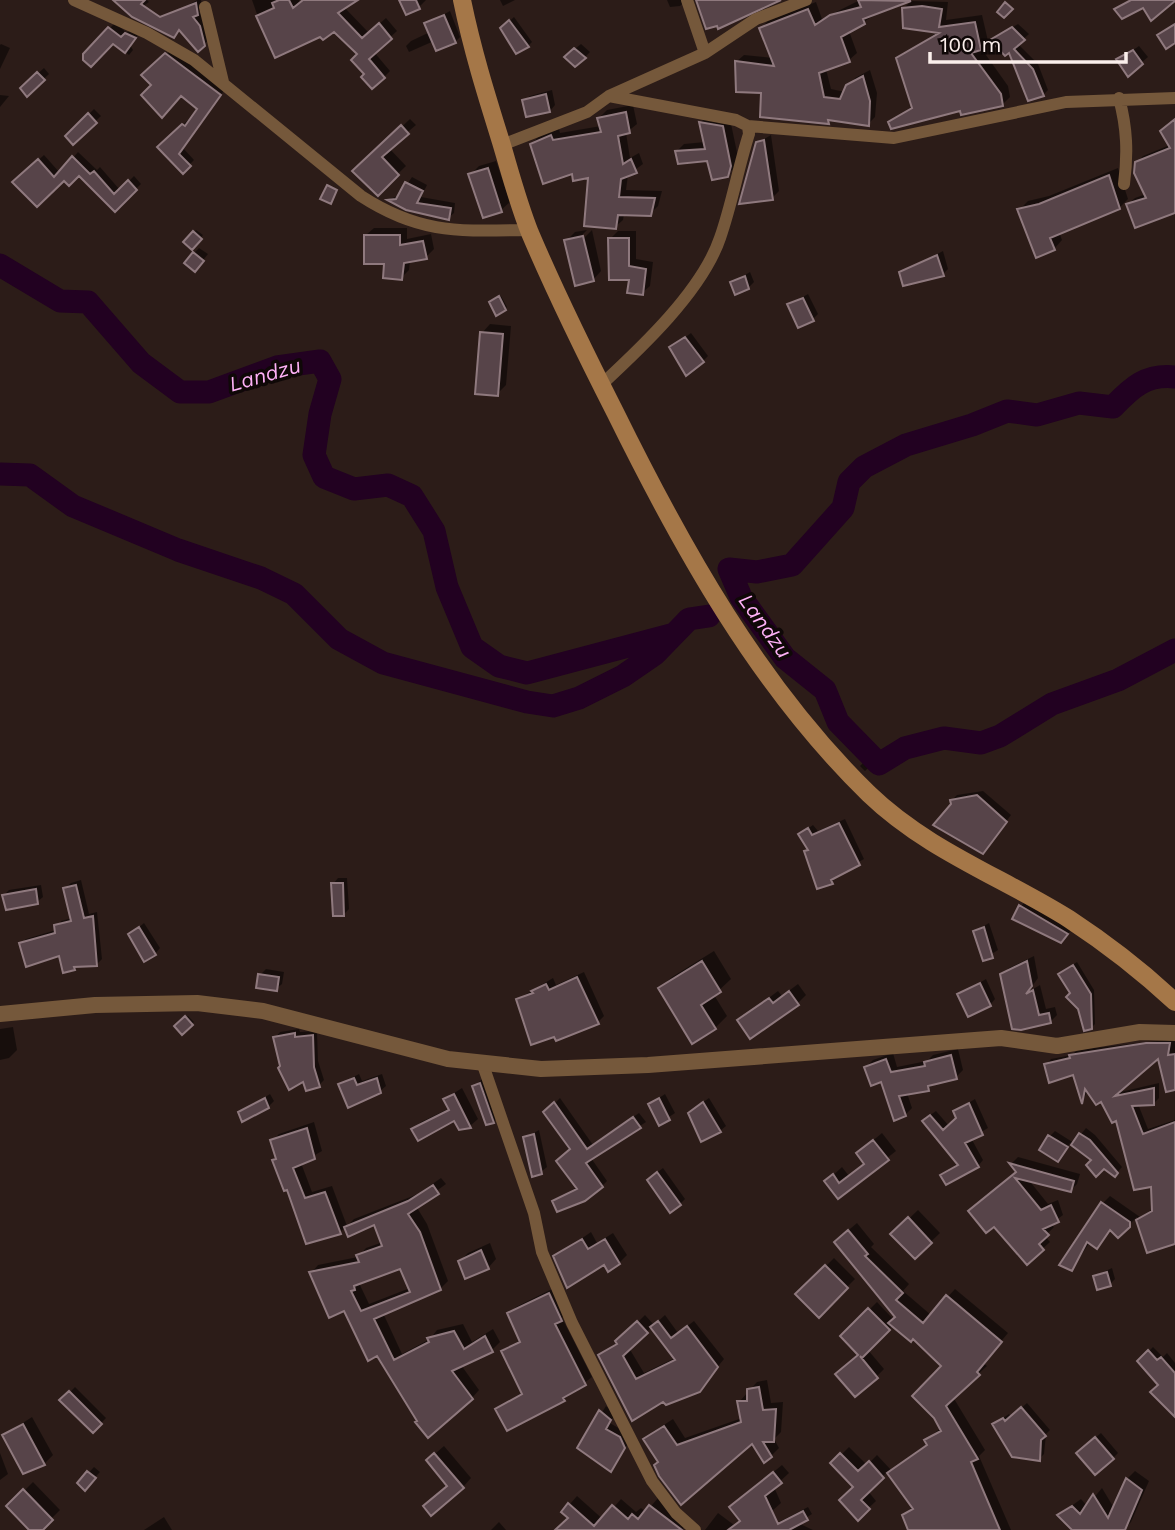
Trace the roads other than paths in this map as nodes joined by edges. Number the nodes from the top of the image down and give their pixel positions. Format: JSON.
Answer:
{"nodes":[{"id":1,"x":74,"y":0,"type":"edge"},
{"id":2,"x":462,"y":0,"type":"edge"},
{"id":3,"x":687,"y":0,"type":"edge"},
{"id":4,"x":806,"y":0,"type":"edge"},
{"id":5,"x":205,"y":7,"type":"dead end"},
{"id":6,"x":705,"y":53,"type":"junction"},
{"id":7,"x":223,"y":82,"type":"junction"},
{"id":8,"x":609,"y":96,"type":"junction"},
{"id":9,"x":1119,"y":98,"type":"junction"},
{"id":10,"x":1175,"y":98,"type":"edge"},
{"id":11,"x":748,"y":126,"type":"junction"},
{"id":12,"x":502,"y":145,"type":"junction"},
{"id":13,"x":1124,"y":184,"type":"dead end"},
{"id":14,"x":529,"y":230,"type":"junction"},
{"id":15,"x":601,"y":385,"type":"junction"},
{"id":16,"x":1175,"y":1002,"type":"edge"},
{"id":17,"x":0,"y":1014,"type":"edge"},
{"id":18,"x":1175,"y":1032,"type":"edge"},
{"id":19,"x":483,"y":1065,"type":"junction"},
{"id":20,"x":695,"y":1530,"type":"edge"}],
"edges":[{"from":1,"to":7,"type":"street"},
{"from":2,"to":12,"type":"main road"},
{"from":3,"to":6,"type":"street"},
{"from":4,"to":6,"type":"street"},
{"from":5,"to":7,"type":"street"},
{"from":6,"to":8,"type":"street"},
{"from":7,"to":14,"type":"street"},
{"from":8,"to":11,"type":"street"},
{"from":8,"to":12,"type":"street"},
{"from":9,"to":10,"type":"street"},
{"from":9,"to":11,"type":"street"},
{"from":9,"to":13,"type":"street"},
{"from":11,"to":15,"type":"street"},
{"from":12,"to":14,"type":"main road"},
{"from":14,"to":15,"type":"main road"},
{"from":15,"to":16,"type":"main road"},
{"from":17,"to":19,"type":"street"},
{"from":18,"to":19,"type":"street"},
{"from":19,"to":20,"type":"street"}]}
